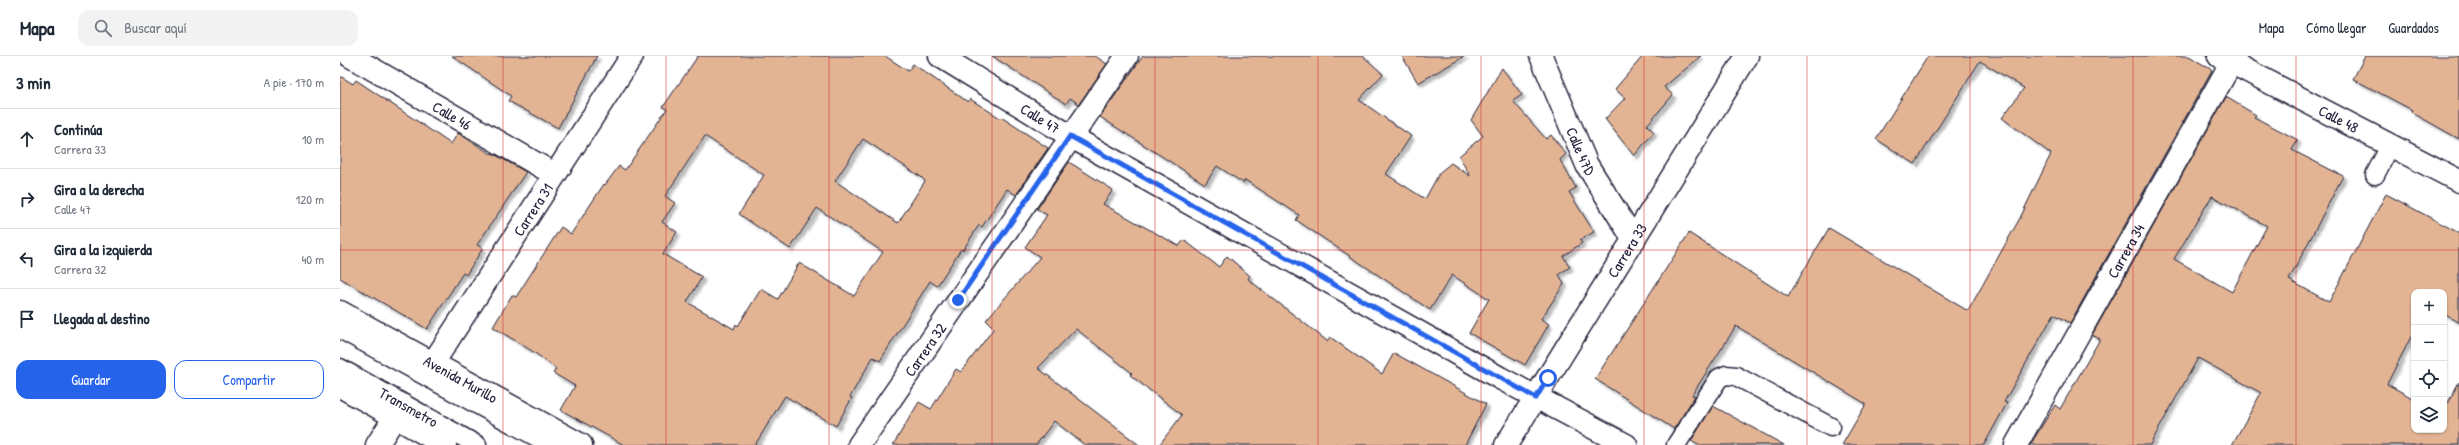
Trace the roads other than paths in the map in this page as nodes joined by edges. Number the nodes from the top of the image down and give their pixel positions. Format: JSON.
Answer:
{"nodes":[{"id":1,"x":350,"y":56,"type":"edge"},
{"id":2,"x":632,"y":56,"type":"edge"},
{"id":3,"x":940,"y":56,"type":"edge"},
{"id":4,"x":1127,"y":56,"type":"edge"},
{"id":5,"x":1541,"y":56,"type":"edge"},
{"id":6,"x":1747,"y":56,"type":"edge"},
{"id":7,"x":2228,"y":58,"type":"edge"},
{"id":8,"x":1070,"y":136,"type":"junction"},
{"id":9,"x":2390,"y":146,"type":"junction"},
{"id":10,"x":554,"y":174,"type":"junction"},
{"id":11,"x":2375,"y":175,"type":"dead end"},
{"id":12,"x":2459,"y":181,"type":"edge"},
{"id":13,"x":1634,"y":240,"type":"junction"},
{"id":14,"x":340,"y":312,"type":"edge"},
{"id":15,"x":340,"y":329,"type":"edge"},
{"id":16,"x":433,"y":363,"type":"junction"},
{"id":17,"x":340,"y":368,"type":"edge"},
{"id":18,"x":340,"y":386,"type":"edge"},
{"id":19,"x":1536,"y":398,"type":"junction"},
{"id":20,"x":395,"y":417,"type":"junction"},
{"id":21,"x":1831,"y":427,"type":"dead end"},
{"id":22,"x":377,"y":445,"type":"edge"},
{"id":23,"x":445,"y":445,"type":"edge"},
{"id":24,"x":477,"y":445,"type":"edge"},
{"id":25,"x":551,"y":445,"type":"edge"},
{"id":26,"x":581,"y":445,"type":"edge"},
{"id":27,"x":859,"y":445,"type":"edge"},
{"id":28,"x":1506,"y":445,"type":"edge"},
{"id":29,"x":1626,"y":445,"type":"edge"},
{"id":30,"x":1676,"y":445,"type":"edge"},
{"id":31,"x":2016,"y":445,"type":"edge"}],
"edges":[{"from":1,"to":10,"type":"street","name":"Calle 46"},
{"from":2,"to":10,"type":"street","name":"Carrera 31"},
{"from":3,"to":8,"type":"street","name":"Calle 47"},
{"from":4,"to":8,"type":"street","name":"Carrera 32"},
{"from":5,"to":13,"type":"street","name":"Calle 47D"},
{"from":6,"to":13,"type":"street","name":"Carrera 33"},
{"from":7,"to":9,"type":"street","name":"Calle 48"},
{"from":7,"to":31,"type":"street","name":"Carrera 34"},
{"from":8,"to":19,"type":"street","name":"Calle 47"},
{"from":8,"to":27,"type":"street","name":"Carrera 32"},
{"from":9,"to":11,"type":"lane"},
{"from":9,"to":12,"type":"street","name":"Calle 48"},
{"from":10,"to":16,"type":"street","name":"Carrera 31"},
{"from":13,"to":19,"type":"street","name":"Carrera 33"},
{"from":14,"to":16,"type":"street","name":"Avenida Murillo"},
{"from":15,"to":25,"type":"lane"},
{"from":16,"to":26,"type":"street","name":"Avenida Murillo"},
{"from":17,"to":24,"type":"lane","name":"Transmetro"},
{"from":18,"to":20,"type":"street"},
{"from":19,"to":28,"type":"street","name":"Carrera 33"},
{"from":19,"to":29,"type":"street","name":"Calle 47"},
{"from":20,"to":22,"type":"street"},
{"from":20,"to":23,"type":"street"},
{"from":21,"to":30,"type":"lane"}]}
